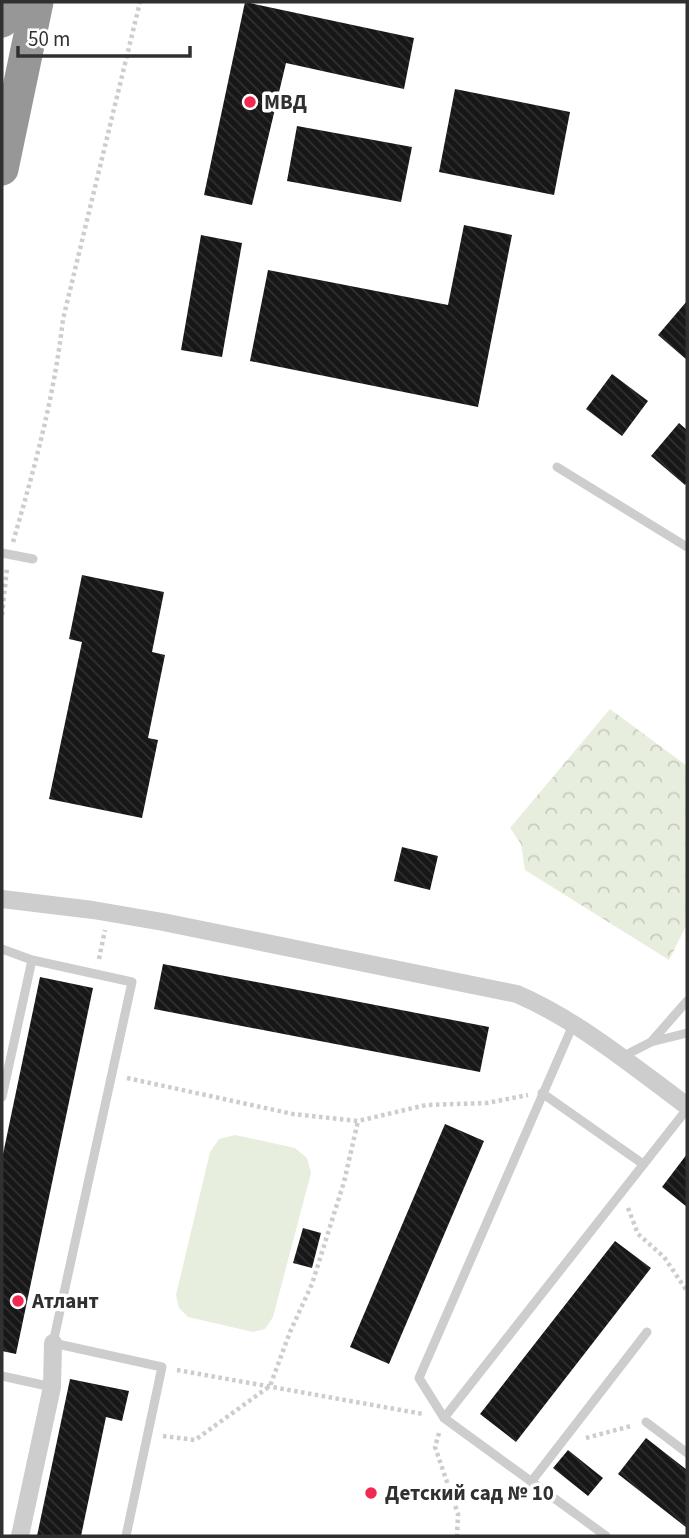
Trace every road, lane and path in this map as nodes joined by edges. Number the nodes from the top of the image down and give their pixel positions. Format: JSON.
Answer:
{"nodes":[{"id":1,"x":6,"y":2,"type":"edge"},
{"id":2,"x":37,"y":2,"type":"edge"},
{"id":3,"x":140,"y":2,"type":"edge"},
{"id":4,"x":2,"y":21,"type":"edge"},
{"id":5,"x":2,"y":169,"type":"edge"},
{"id":6,"x":557,"y":467,"type":"dead end"},
{"id":7,"x":687,"y":547,"type":"edge"},
{"id":8,"x":5,"y":553,"type":"edge"},
{"id":9,"x":33,"y":559,"type":"dead end"},
{"id":10,"x":2,"y":615,"type":"edge"},
{"id":11,"x":2,"y":899,"type":"edge"},
{"id":12,"x":109,"y":912,"type":"junction"},
{"id":13,"x":2,"y":949,"type":"edge"},
{"id":14,"x":32,"y":960,"type":"junction"},
{"id":15,"x":96,"y":974,"type":"junction"},
{"id":16,"x":687,"y":1001,"type":"edge"},
{"id":17,"x":573,"y":1025,"type":"junction"},
{"id":18,"x":687,"y":1033,"type":"edge"},
{"id":19,"x":651,"y":1042,"type":"junction"},
{"id":20,"x":622,"y":1057,"type":"junction"},
{"id":21,"x":112,"y":1074,"type":"junction"},
{"id":22,"x":542,"y":1093,"type":"junction"},
{"id":23,"x":2,"y":1097,"type":"edge"},
{"id":24,"x":687,"y":1108,"type":"edge"},
{"id":25,"x":358,"y":1121,"type":"junction"},
{"id":26,"x":643,"y":1164,"type":"junction"},
{"id":27,"x":624,"y":1188,"type":"junction"},
{"id":28,"x":687,"y":1291,"type":"edge"},
{"id":29,"x":647,"y":1332,"type":"dead end"},
{"id":30,"x":53,"y":1343,"type":"junction"},
{"id":31,"x":162,"y":1367,"type":"junction"},
{"id":32,"x":2,"y":1376,"type":"edge"},
{"id":33,"x":270,"y":1386,"type":"junction"},
{"id":34,"x":52,"y":1387,"type":"junction"},
{"id":35,"x":444,"y":1418,"type":"junction"},
{"id":36,"x":646,"y":1422,"type":"joint"},
{"id":37,"x":148,"y":1434,"type":"junction"},
{"id":38,"x":559,"y":1445,"type":"junction"},
{"id":39,"x":687,"y":1453,"type":"edge"},
{"id":40,"x":531,"y":1482,"type":"junction"},
{"id":41,"x":20,"y":1536,"type":"edge"},
{"id":42,"x":127,"y":1536,"type":"edge"},
{"id":43,"x":457,"y":1536,"type":"edge"},
{"id":44,"x":606,"y":1536,"type":"edge"}],
"edges":[{"from":1,"to":4,"type":"highway"},
{"from":2,"to":5,"type":"highway"},
{"from":3,"to":8,"type":"path"},
{"from":6,"to":7,"type":"lane"},
{"from":8,"to":9,"type":"lane"},
{"from":8,"to":10,"type":"path"},
{"from":11,"to":12,"type":"street"},
{"from":12,"to":15,"type":"path"},
{"from":12,"to":17,"type":"street"},
{"from":13,"to":14,"type":"lane"},
{"from":14,"to":15,"type":"lane"},
{"from":14,"to":23,"type":"lane"},
{"from":15,"to":21,"type":"lane"},
{"from":16,"to":19,"type":"lane"},
{"from":17,"to":20,"type":"street"},
{"from":17,"to":22,"type":"lane"},
{"from":18,"to":19,"type":"lane"},
{"from":19,"to":20,"type":"lane"},
{"from":20,"to":24,"type":"street"},
{"from":21,"to":25,"type":"path"},
{"from":21,"to":30,"type":"lane"},
{"from":22,"to":25,"type":"path"},
{"from":22,"to":26,"type":"lane"},
{"from":22,"to":35,"type":"lane"},
{"from":24,"to":26,"type":"lane"},
{"from":25,"to":33,"type":"path"},
{"from":26,"to":27,"type":"lane"},
{"from":27,"to":28,"type":"path"},
{"from":27,"to":35,"type":"lane"},
{"from":29,"to":38,"type":"lane"},
{"from":30,"to":31,"type":"lane"},
{"from":30,"to":34,"type":"street"},
{"from":31,"to":33,"type":"path"},
{"from":31,"to":37,"type":"lane"},
{"from":32,"to":34,"type":"lane"},
{"from":33,"to":35,"type":"path"},
{"from":33,"to":37,"type":"path"},
{"from":34,"to":41,"type":"street"},
{"from":35,"to":40,"type":"lane"},
{"from":35,"to":43,"type":"path"},
{"from":36,"to":38,"type":"path"},
{"from":36,"to":39,"type":"lane"},
{"from":37,"to":42,"type":"lane"},
{"from":38,"to":40,"type":"lane"},
{"from":40,"to":44,"type":"lane"}]}
